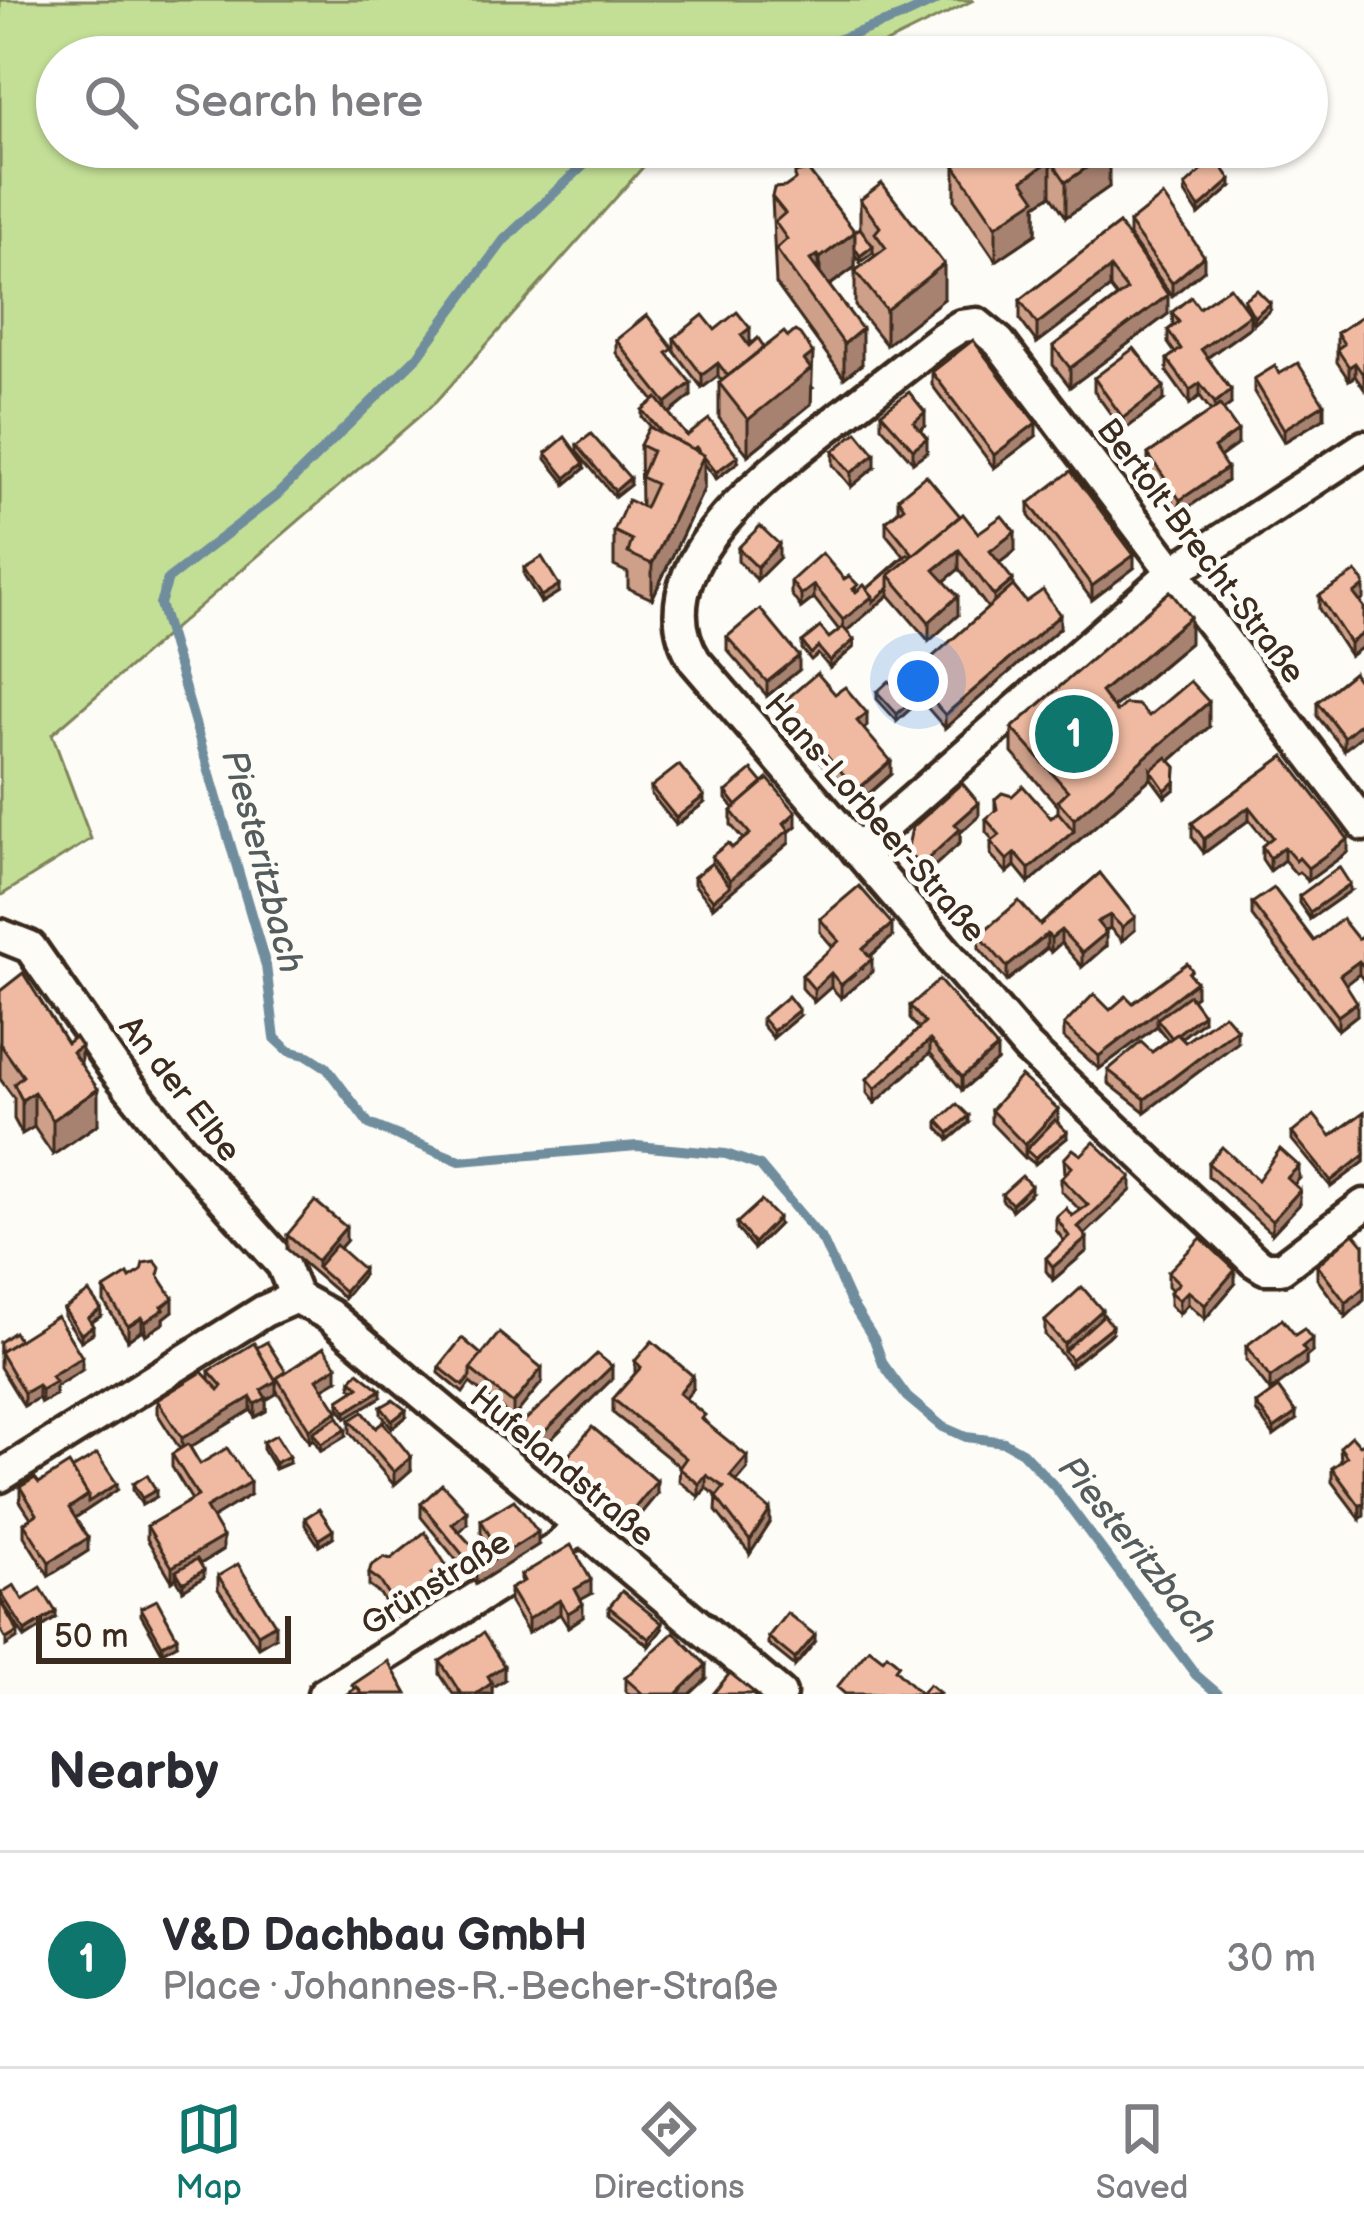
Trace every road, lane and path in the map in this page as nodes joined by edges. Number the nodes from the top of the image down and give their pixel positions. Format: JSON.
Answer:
{"nodes":[{"id":1,"x":977,"y":324,"type":"joint"},
{"id":2,"x":1364,"y":447,"type":"edge"},
{"id":3,"x":1173,"y":572,"type":"junction"},
{"id":4,"x":1364,"y":825,"type":"edge"},
{"id":5,"x":856,"y":850,"type":"junction"},
{"id":6,"x":0,"y":935,"type":"edge"},
{"id":7,"x":1364,"y":1205,"type":"edge"},
{"id":8,"x":296,"y":1297,"type":"junction"},
{"id":9,"x":0,"y":1476,"type":"edge"},
{"id":10,"x":580,"y":1526,"type":"junction"},
{"id":11,"x":324,"y":1694,"type":"edge"},
{"id":12,"x":780,"y":1694,"type":"edge"}],
"edges":[{"from":1,"to":3,"type":"street","name":"Bertolt-Brecht-Straße"},
{"from":1,"to":5,"type":"street","name":"Hans-Lorbeer-Straße"},
{"from":2,"to":3,"type":"street"},
{"from":3,"to":4,"type":"street","name":"Bertolt-Brecht-Straße"},
{"from":3,"to":5,"type":"street"},
{"from":5,"to":7,"type":"street","name":"Hans-Lorbeer-Straße"},
{"from":6,"to":8,"type":"street","name":"An der Elbe"},
{"from":8,"to":9,"type":"street"},
{"from":8,"to":10,"type":"street","name":"Hufelandstraße"},
{"from":10,"to":11,"type":"street","name":"Grünstraße"},
{"from":10,"to":12,"type":"street","name":"Hufelandstraße"}]}
